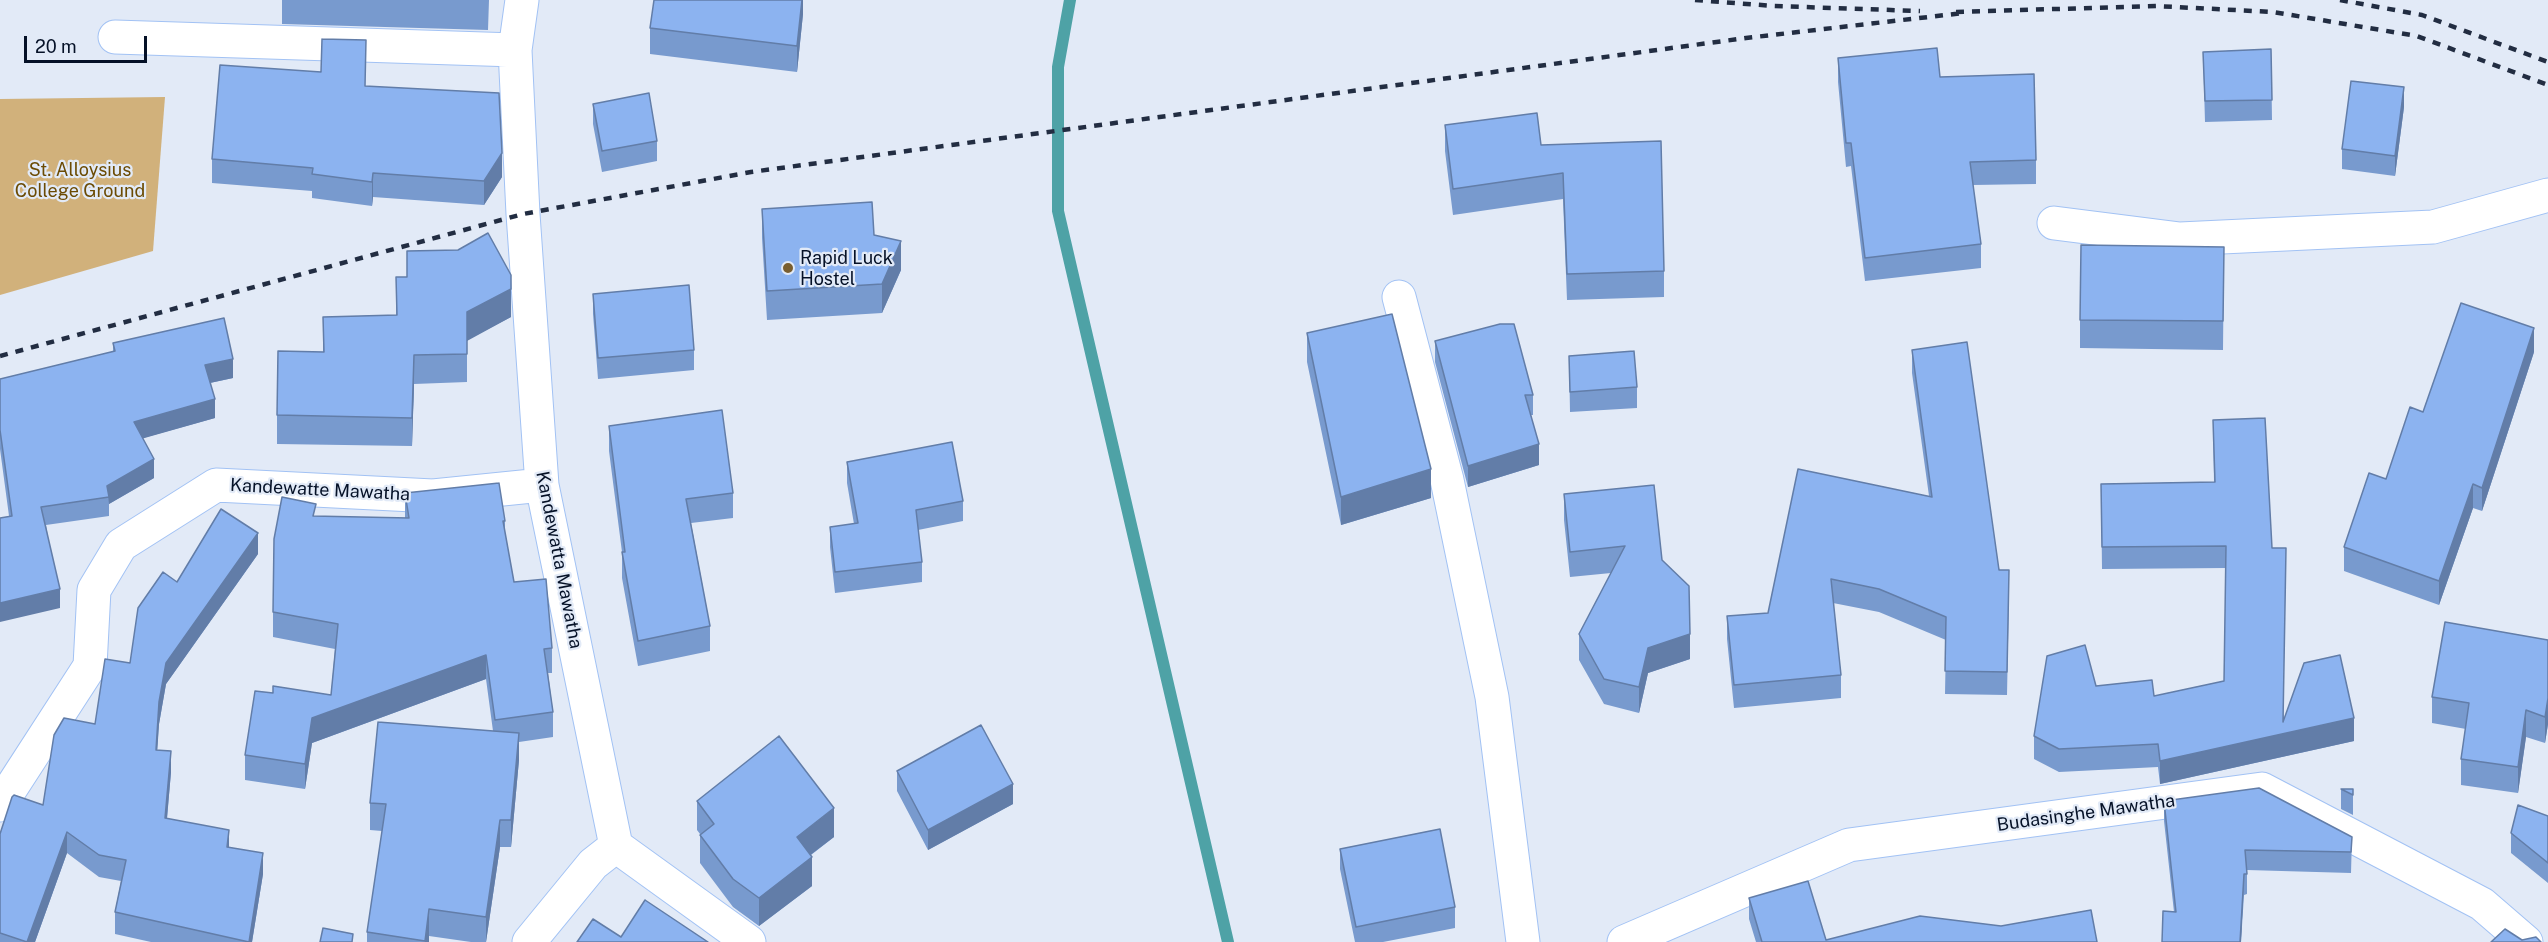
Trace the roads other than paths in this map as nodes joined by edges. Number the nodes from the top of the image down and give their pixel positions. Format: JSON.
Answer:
{"nodes":[{"id":1,"x":522,"y":0,"type":"edge"},
{"id":2,"x":116,"y":38,"type":"dead end"},
{"id":3,"x":515,"y":50,"type":"junction"},
{"id":4,"x":2548,"y":195,"type":"edge"},
{"id":5,"x":2054,"y":223,"type":"dead end"},
{"id":6,"x":1399,"y":297,"type":"dead end"},
{"id":7,"x":542,"y":485,"type":"junction"},
{"id":8,"x":0,"y":805,"type":"edge"},
{"id":9,"x":616,"y":846,"type":"junction"},
{"id":10,"x":529,"y":942,"type":"edge"},
{"id":11,"x":749,"y":942,"type":"edge"},
{"id":12,"x":1523,"y":942,"type":"edge"},
{"id":13,"x":1623,"y":942,"type":"edge"},
{"id":14,"x":2526,"y":942,"type":"edge"}],
"edges":[{"from":1,"to":3,"type":"street","name":"Kandewatta Mawatha"},
{"from":2,"to":3,"type":"street"},
{"from":3,"to":7,"type":"street","name":"Kandewatta Mawatha"},
{"from":4,"to":5,"type":"street"},
{"from":6,"to":12,"type":"street"},
{"from":7,"to":8,"type":"street","name":"Kandewatte Mawatha"},
{"from":7,"to":9,"type":"street","name":"Kandewatta Mawatha"},
{"from":9,"to":10,"type":"street"},
{"from":9,"to":11,"type":"street"},
{"from":13,"to":14,"type":"street","name":"Budasinghe Mawatha"}]}
